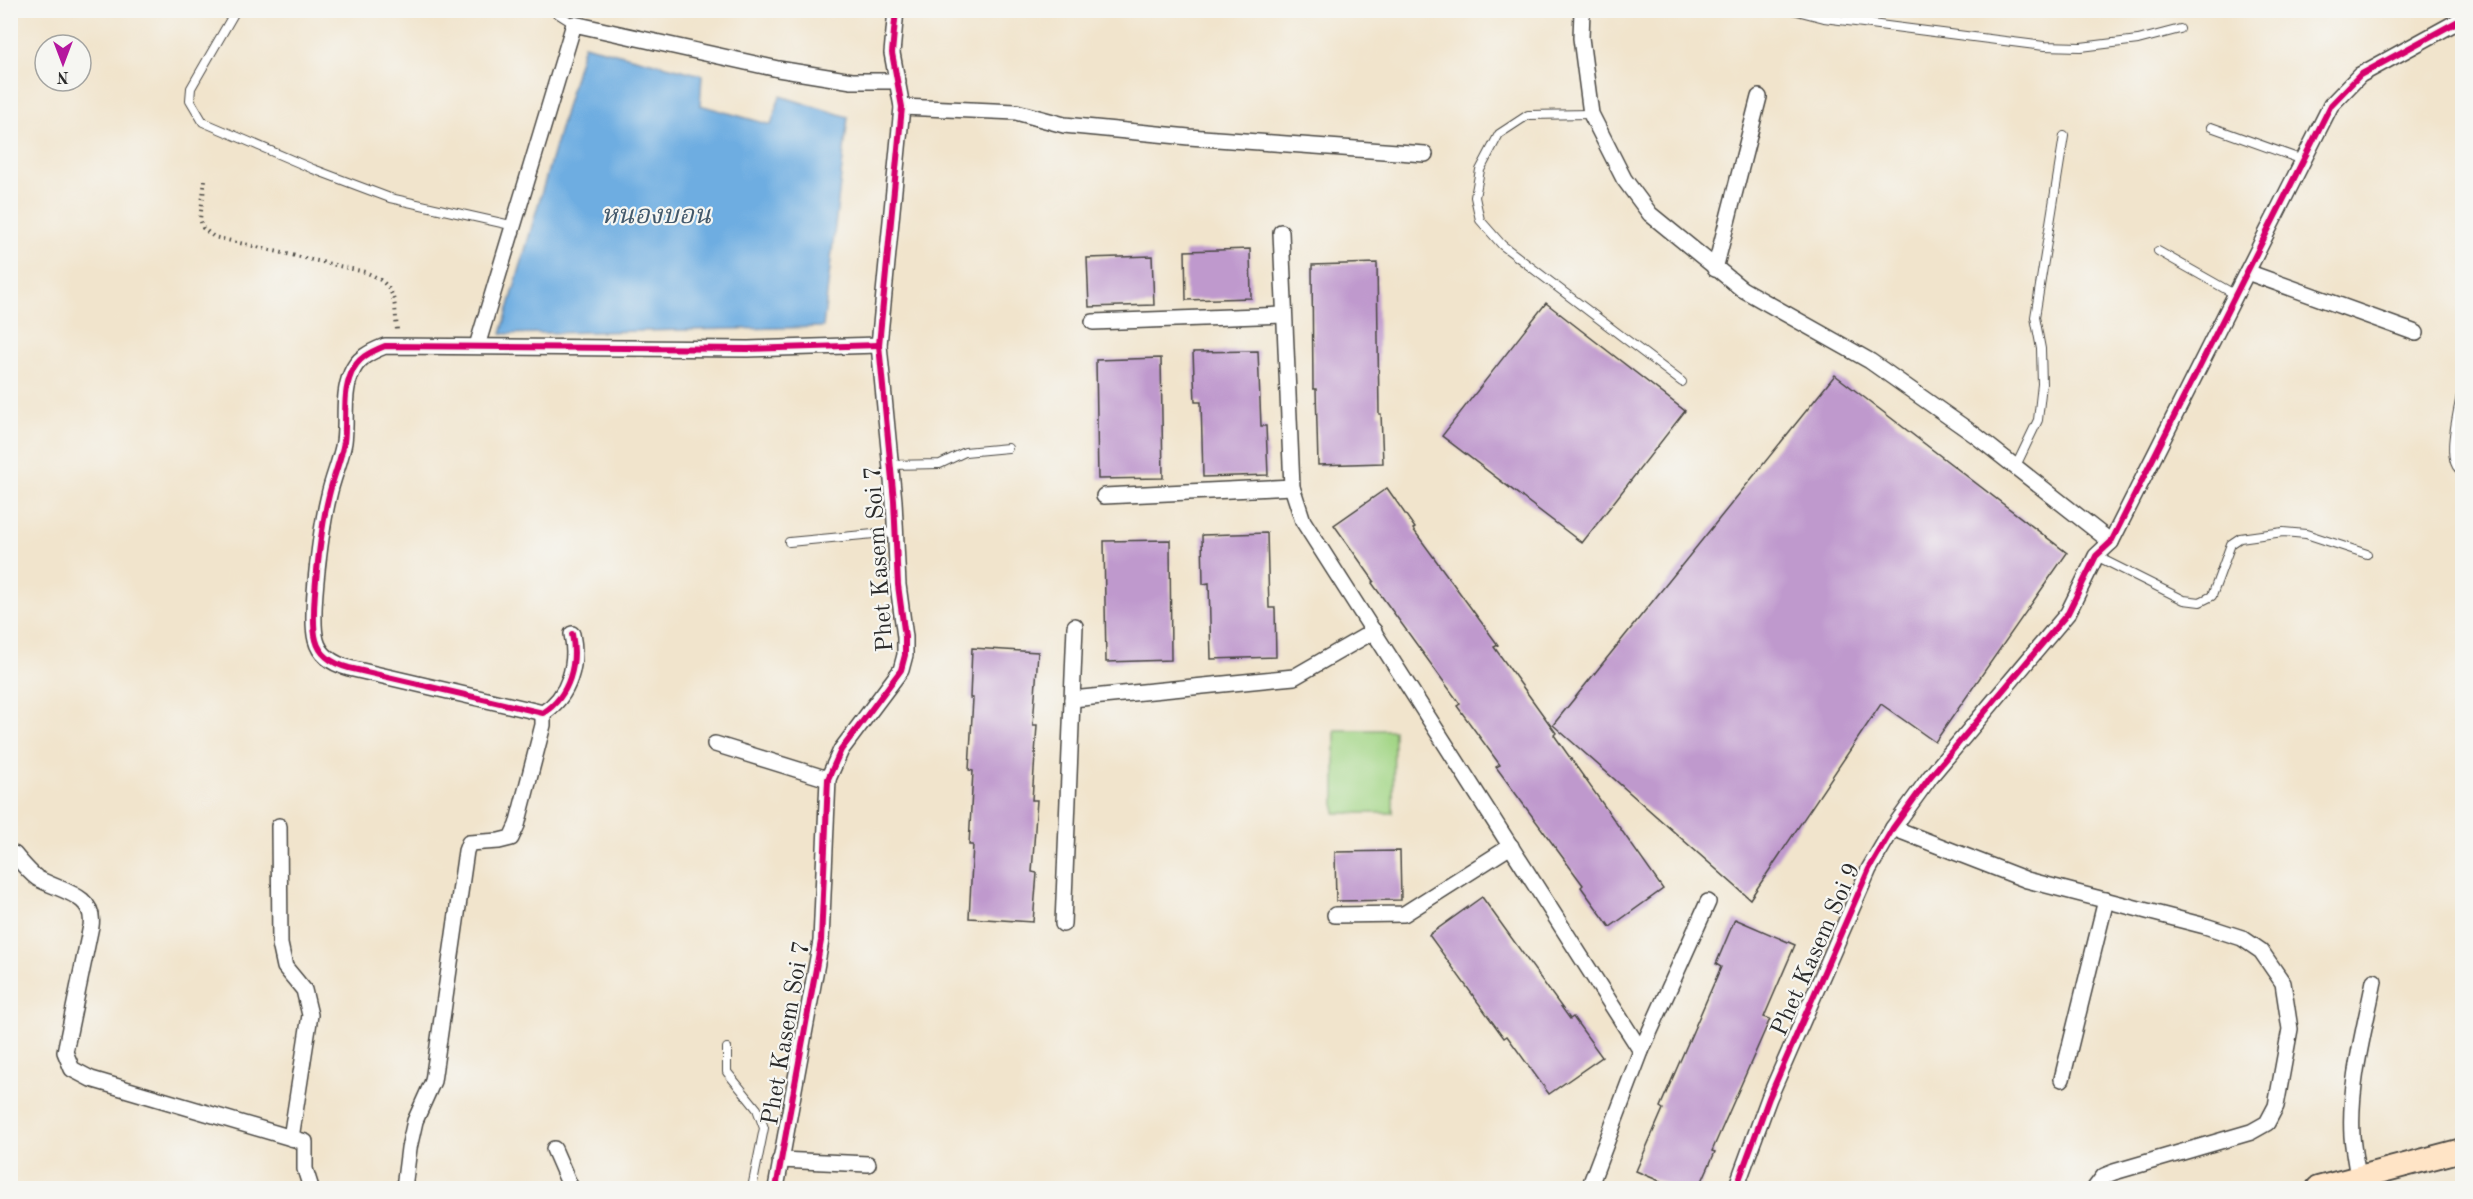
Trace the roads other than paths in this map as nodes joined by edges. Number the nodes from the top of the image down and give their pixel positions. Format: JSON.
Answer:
{"nodes":[{"id":1,"x":236,"y":10,"type":"edge"},
{"id":2,"x":552,"y":10,"type":"edge"},
{"id":3,"x":896,"y":10,"type":"edge"},
{"id":4,"x":1582,"y":10,"type":"edge"},
{"id":5,"x":1793,"y":10,"type":"edge"},
{"id":6,"x":1826,"y":14,"type":"edge"},
{"id":7,"x":2463,"y":19,"type":"edge"},
{"id":8,"x":574,"y":24,"type":"junction"},
{"id":9,"x":2180,"y":29,"type":"dead end"},
{"id":10,"x":898,"y":81,"type":"junction"},
{"id":11,"x":1759,"y":97,"type":"dead end"},
{"id":12,"x":902,"y":107,"type":"junction"},
{"id":13,"x":1591,"y":114,"type":"junction"},
{"id":14,"x":2211,"y":127,"type":"dead end"},
{"id":15,"x":2064,"y":136,"type":"dead end"},
{"id":16,"x":1425,"y":154,"type":"dead end"},
{"id":17,"x":2303,"y":160,"type":"junction"},
{"id":18,"x":514,"y":226,"type":"junction"},
{"id":19,"x":1281,"y":232,"type":"dead end"},
{"id":20,"x":2158,"y":251,"type":"dead end"},
{"id":21,"x":1715,"y":269,"type":"junction"},
{"id":22,"x":2247,"y":272,"type":"junction"},
{"id":23,"x":2236,"y":295,"type":"junction"},
{"id":24,"x":1284,"y":315,"type":"junction"},
{"id":25,"x":1093,"y":322,"type":"dead end"},
{"id":26,"x":2416,"y":333,"type":"dead end"},
{"id":27,"x":879,"y":345,"type":"junction"},
{"id":28,"x":477,"y":346,"type":"junction"},
{"id":29,"x":1682,"y":382,"type":"dead end"},
{"id":30,"x":2463,"y":389,"type":"edge"},
{"id":31,"x":1008,"y":448,"type":"dead end"},
{"id":32,"x":890,"y":465,"type":"junction"},
{"id":33,"x":2015,"y":468,"type":"junction"},
{"id":34,"x":2463,"y":471,"type":"edge"},
{"id":35,"x":1292,"y":488,"type":"junction"},
{"id":36,"x":1104,"y":496,"type":"dead end"},
{"id":37,"x":895,"y":532,"type":"junction"},
{"id":38,"x":789,"y":542,"type":"dead end"},
{"id":39,"x":2111,"y":542,"type":"junction"},
{"id":40,"x":2367,"y":554,"type":"dead end"},
{"id":41,"x":2096,"y":556,"type":"junction"},
{"id":42,"x":1075,"y":626,"type":"dead end"},
{"id":43,"x":1374,"y":631,"type":"junction"},
{"id":44,"x":572,"y":634,"type":"dead end"},
{"id":45,"x":1072,"y":699,"type":"junction"},
{"id":46,"x":543,"y":712,"type":"junction"},
{"id":47,"x":715,"y":744,"type":"dead end"},
{"id":48,"x":828,"y":779,"type":"junction"},
{"id":49,"x":279,"y":826,"type":"dead end"},
{"id":50,"x":1893,"y":828,"type":"junction"},
{"id":51,"x":1511,"y":846,"type":"junction"},
{"id":52,"x":14,"y":854,"type":"dead end"},
{"id":53,"x":2106,"y":900,"type":"junction"},
{"id":54,"x":1708,"y":902,"type":"dead end"},
{"id":55,"x":1335,"y":915,"type":"dead end"},
{"id":56,"x":1063,"y":924,"type":"dead end"},
{"id":57,"x":2374,"y":981,"type":"dead end"},
{"id":58,"x":728,"y":1048,"type":"dead end"},
{"id":59,"x":1641,"y":1051,"type":"junction"},
{"id":60,"x":2062,"y":1079,"type":"dead end"},
{"id":61,"x":298,"y":1140,"type":"junction"},
{"id":62,"x":554,"y":1149,"type":"dead end"},
{"id":63,"x":2463,"y":1150,"type":"edge"},
{"id":64,"x":780,"y":1160,"type":"junction"},
{"id":65,"x":868,"y":1164,"type":"dead end"},
{"id":66,"x":2358,"y":1177,"type":"junction"},
{"id":67,"x":311,"y":1188,"type":"edge"},
{"id":68,"x":404,"y":1188,"type":"edge"},
{"id":69,"x":571,"y":1188,"type":"edge"},
{"id":70,"x":752,"y":1188,"type":"edge"},
{"id":71,"x":776,"y":1188,"type":"edge"},
{"id":72,"x":1589,"y":1188,"type":"edge"},
{"id":73,"x":1736,"y":1188,"type":"edge"},
{"id":74,"x":2095,"y":1188,"type":"edge"},
{"id":75,"x":2318,"y":1188,"type":"edge"}],
"edges":[{"from":1,"to":18,"type":"lane"},
{"from":2,"to":8,"type":"lane"},
{"from":3,"to":10,"type":"street","name":"Phet Kasem Soi 7"},
{"from":4,"to":13,"type":"street"},
{"from":5,"to":6,"type":"lane"},
{"from":6,"to":9,"type":"lane"},
{"from":7,"to":17,"type":"street"},
{"from":8,"to":10,"type":"street"},
{"from":8,"to":18,"type":"street"},
{"from":10,"to":12,"type":"street","name":"Phet Kasem Soi 7"},
{"from":11,"to":21,"type":"street"},
{"from":12,"to":16,"type":"street"},
{"from":12,"to":27,"type":"street","name":"Phet Kasem Soi 7"},
{"from":13,"to":21,"type":"street"},
{"from":13,"to":29,"type":"lane"},
{"from":14,"to":17,"type":"lane"},
{"from":15,"to":33,"type":"lane"},
{"from":17,"to":22,"type":"street"},
{"from":18,"to":28,"type":"street"},
{"from":19,"to":24,"type":"street"},
{"from":20,"to":23,"type":"lane"},
{"from":21,"to":33,"type":"street"},
{"from":22,"to":23,"type":"street"},
{"from":22,"to":26,"type":"street"},
{"from":23,"to":39,"type":"street"},
{"from":24,"to":25,"type":"street"},
{"from":24,"to":35,"type":"street"},
{"from":27,"to":28,"type":"street"},
{"from":27,"to":32,"type":"street","name":"Phet Kasem Soi 7"},
{"from":28,"to":46,"type":"street"},
{"from":30,"to":34,"type":"lane"},
{"from":31,"to":32,"type":"lane"},
{"from":32,"to":37,"type":"street","name":"Phet Kasem Soi 7"},
{"from":33,"to":39,"type":"street"},
{"from":35,"to":36,"type":"street"},
{"from":35,"to":43,"type":"street"},
{"from":37,"to":38,"type":"lane"},
{"from":37,"to":48,"type":"street","name":"Phet Kasem Soi 7"},
{"from":39,"to":41,"type":"street","name":"Phet Kasem Soi 9"},
{"from":40,"to":41,"type":"lane"},
{"from":41,"to":50,"type":"street","name":"Phet Kasem Soi 9"},
{"from":42,"to":45,"type":"street"},
{"from":43,"to":45,"type":"street"},
{"from":43,"to":51,"type":"street"},
{"from":44,"to":46,"type":"street"},
{"from":45,"to":56,"type":"street"},
{"from":46,"to":68,"type":"street"},
{"from":47,"to":48,"type":"street"},
{"from":48,"to":64,"type":"street","name":"Phet Kasem Soi 7"},
{"from":49,"to":61,"type":"street"},
{"from":50,"to":53,"type":"street"},
{"from":50,"to":73,"type":"street","name":"Phet Kasem Soi 9"},
{"from":51,"to":55,"type":"street"},
{"from":51,"to":59,"type":"street"},
{"from":52,"to":61,"type":"street"},
{"from":53,"to":60,"type":"street"},
{"from":53,"to":74,"type":"street"},
{"from":54,"to":59,"type":"street"},
{"from":57,"to":66,"type":"street"},
{"from":58,"to":70,"type":"lane"},
{"from":59,"to":72,"type":"street"},
{"from":61,"to":67,"type":"street"},
{"from":62,"to":69,"type":"street"},
{"from":63,"to":66,"type":"main road"},
{"from":64,"to":65,"type":"street"},
{"from":64,"to":71,"type":"street","name":"Phet Kasem Soi 7"},
{"from":66,"to":75,"type":"main road"}]}
